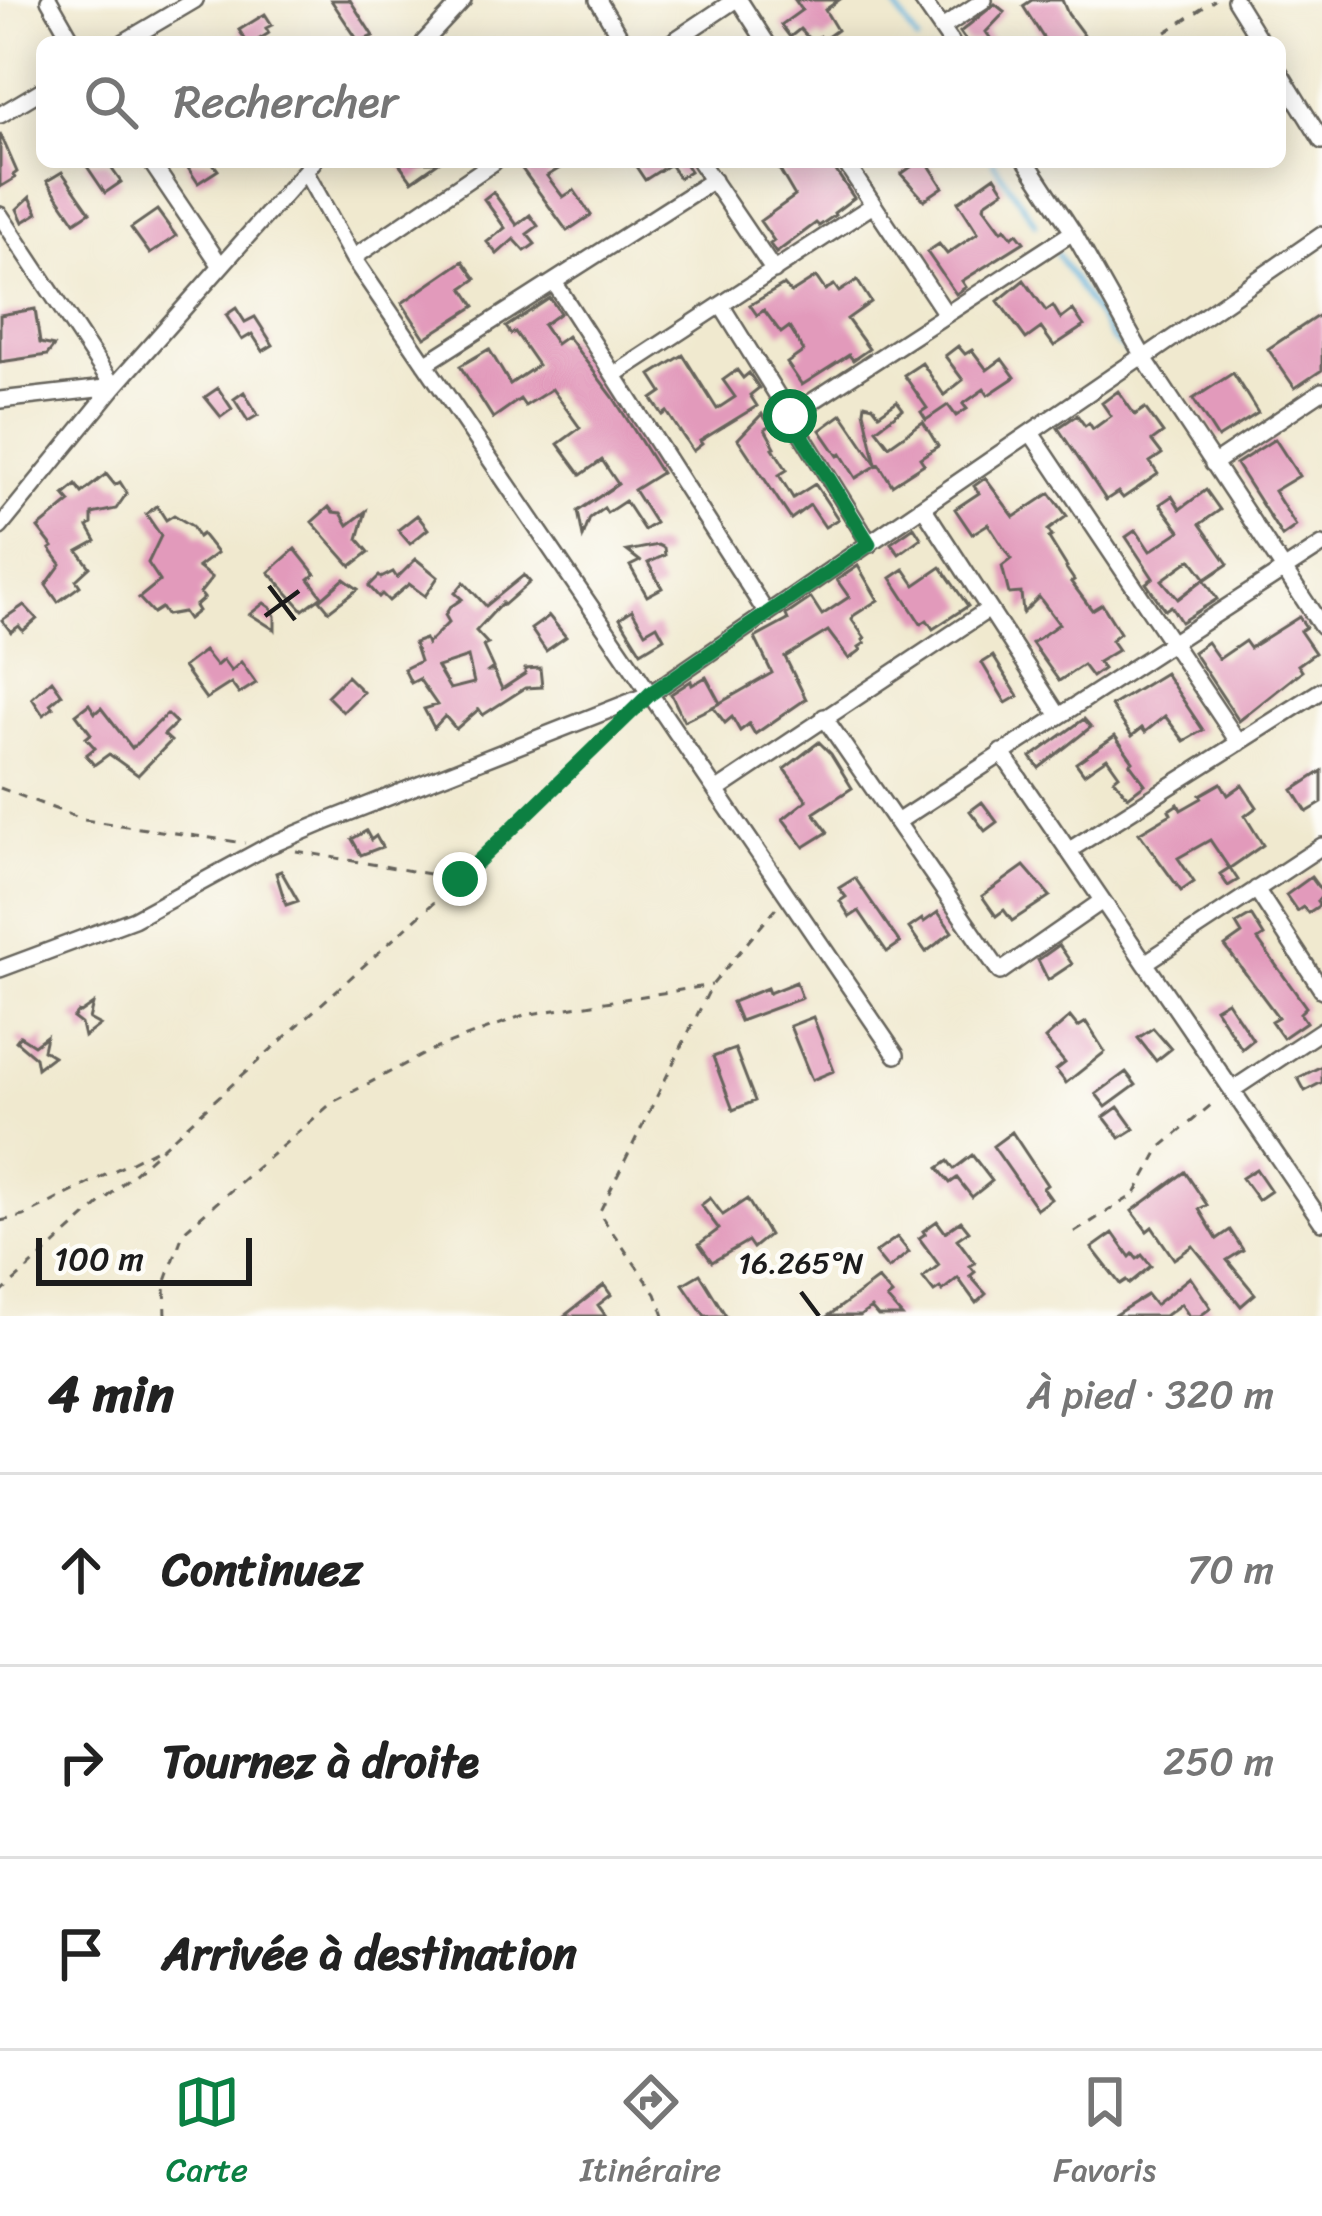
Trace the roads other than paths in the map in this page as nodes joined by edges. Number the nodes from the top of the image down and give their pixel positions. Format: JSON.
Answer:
{"nodes":[{"id":1,"x":50,"y":0,"type":"edge"},
{"id":2,"x":195,"y":0,"type":"edge"},
{"id":3,"x":463,"y":0,"type":"edge"},
{"id":4,"x":598,"y":0,"type":"edge"},
{"id":5,"x":737,"y":0,"type":"edge"},
{"id":6,"x":922,"y":0,"type":"edge"},
{"id":7,"x":984,"y":0,"type":"edge"},
{"id":8,"x":1234,"y":0,"type":"edge"},
{"id":9,"x":946,"y":35,"type":"edge"},
{"id":10,"x":70,"y":36,"type":"edge"},
{"id":11,"x":134,"y":36,"type":"edge"},
{"id":12,"x":430,"y":36,"type":"edge"},
{"id":13,"x":619,"y":36,"type":"edge"},
{"id":14,"x":681,"y":36,"type":"edge"},
{"id":15,"x":762,"y":36,"type":"edge"},
{"id":16,"x":1257,"y":36,"type":"edge"},
{"id":17,"x":1286,"y":83,"type":"edge"},
{"id":18,"x":36,"y":94,"type":"edge"},
{"id":19,"x":0,"y":115,"type":"edge"},
{"id":20,"x":1322,"y":141,"type":"edge"},
{"id":21,"x":155,"y":168,"type":"edge"},
{"id":22,"x":307,"y":168,"type":"edge"},
{"id":23,"x":310,"y":168,"type":"edge"},
{"id":24,"x":485,"y":168,"type":"edge"},
{"id":25,"x":704,"y":168,"type":"edge"},
{"id":26,"x":849,"y":168,"type":"edge"},
{"id":27,"x":1031,"y":168,"type":"edge"},
{"id":28,"x":712,"y":180,"type":"junction"},
{"id":29,"x":873,"y":206,"type":"junction"},
{"id":30,"x":0,"y":215,"type":"edge"},
{"id":31,"x":1073,"y":232,"type":"junction"},
{"id":32,"x":1322,"y":235,"type":"edge"},
{"id":33,"x":353,"y":258,"type":"junction"},
{"id":34,"x":220,"y":266,"type":"junction"},
{"id":35,"x":774,"y":271,"type":"junction"},
{"id":36,"x":554,"y":281,"type":"junction"},
{"id":37,"x":722,"y":304,"type":"junction"},
{"id":38,"x":946,"y":314,"type":"junction"},
{"id":39,"x":1144,"y":358,"type":"junction"},
{"id":40,"x":425,"y":364,"type":"junction"},
{"id":41,"x":614,"y":375,"type":"junction"},
{"id":42,"x":114,"y":387,"type":"junction"},
{"id":43,"x":1322,"y":391,"type":"edge"},
{"id":44,"x":0,"y":400,"type":"edge"},
{"id":45,"x":790,"y":416,"type":"junction"},
{"id":46,"x":1031,"y":434,"type":"junction"},
{"id":47,"x":1213,"y":464,"type":"junction"},
{"id":48,"x":923,"y":507,"type":"junction"},
{"id":49,"x":0,"y":527,"type":"edge"},
{"id":50,"x":869,"y":544,"type":"junction"},
{"id":51,"x":1322,"y":544,"type":"edge"},
{"id":52,"x":1283,"y":570,"type":"junction"},
{"id":53,"x":989,"y":609,"type":"junction"},
{"id":54,"x":767,"y":614,"type":"junction"},
{"id":55,"x":1322,"y":626,"type":"edge"},
{"id":56,"x":1172,"y":643,"type":"junction"},
{"id":57,"x":1322,"y":690,"type":"edge"},
{"id":58,"x":650,"y":694,"type":"junction"},
{"id":59,"x":1059,"y":716,"type":"junction"},
{"id":60,"x":824,"y":717,"type":"junction"},
{"id":61,"x":1239,"y":742,"type":"junction"},
{"id":62,"x":1001,"y":752,"type":"junction"},
{"id":63,"x":716,"y":791,"type":"junction"},
{"id":64,"x":897,"y":822,"type":"junction"},
{"id":65,"x":1322,"y":846,"type":"edge"},
{"id":66,"x":1068,"y":850,"type":"junction"},
{"id":67,"x":1256,"y":890,"type":"junction"},
{"id":68,"x":1102,"y":901,"type":"junction"},
{"id":69,"x":1145,"y":963,"type":"junction"},
{"id":70,"x":0,"y":969,"type":"edge"},
{"id":71,"x":1322,"y":990,"type":"edge"},
{"id":72,"x":1322,"y":1030,"type":"edge"},
{"id":73,"x":896,"y":1055,"type":"dead end"},
{"id":74,"x":1225,"y":1095,"type":"junction"},
{"id":75,"x":1322,"y":1222,"type":"edge"}],
"edges":[{"from":1,"to":10,"type":"street"},
{"from":2,"to":11,"type":"street"},
{"from":3,"to":12,"type":"street"},
{"from":4,"to":13,"type":"street"},
{"from":5,"to":14,"type":"street"},
{"from":5,"to":15,"type":"street"},
{"from":6,"to":9,"type":"street"},
{"from":7,"to":9,"type":"street"},
{"from":8,"to":16,"type":"street"},
{"from":17,"to":20,"type":"street"},
{"from":18,"to":19,"type":"street"},
{"from":21,"to":34,"type":"street"},
{"from":22,"to":34,"type":"street"},
{"from":23,"to":33,"type":"street"},
{"from":24,"to":33,"type":"street"},
{"from":25,"to":28,"type":"street"},
{"from":26,"to":29,"type":"street"},
{"from":27,"to":31,"type":"street"},
{"from":28,"to":35,"type":"street"},
{"from":28,"to":36,"type":"street"},
{"from":29,"to":35,"type":"street"},
{"from":29,"to":38,"type":"street"},
{"from":30,"to":42,"type":"street"},
{"from":31,"to":38,"type":"street"},
{"from":31,"to":39,"type":"street"},
{"from":32,"to":39,"type":"street"},
{"from":33,"to":40,"type":"street"},
{"from":34,"to":42,"type":"street"},
{"from":35,"to":37,"type":"street"},
{"from":36,"to":40,"type":"street"},
{"from":36,"to":41,"type":"street"},
{"from":37,"to":41,"type":"street"},
{"from":37,"to":45,"type":"street"},
{"from":38,"to":45,"type":"street"},
{"from":39,"to":46,"type":"street"},
{"from":39,"to":47,"type":"street"},
{"from":40,"to":58,"type":"street"},
{"from":41,"to":54,"type":"street"},
{"from":42,"to":44,"type":"street"},
{"from":42,"to":49,"type":"street"},
{"from":43,"to":47,"type":"street"},
{"from":45,"to":50,"type":"street"},
{"from":46,"to":48,"type":"street"},
{"from":46,"to":56,"type":"street"},
{"from":47,"to":52,"type":"street"},
{"from":48,"to":50,"type":"street"},
{"from":48,"to":53,"type":"street"},
{"from":50,"to":54,"type":"street"},
{"from":51,"to":52,"type":"street"},
{"from":52,"to":55,"type":"street"},
{"from":52,"to":56,"type":"street"},
{"from":53,"to":59,"type":"street"},
{"from":53,"to":60,"type":"street"},
{"from":54,"to":58,"type":"street"},
{"from":56,"to":59,"type":"street"},
{"from":56,"to":61,"type":"street"},
{"from":57,"to":61,"type":"street"},
{"from":58,"to":63,"type":"street"},
{"from":58,"to":70,"type":"street"},
{"from":59,"to":62,"type":"street"},
{"from":60,"to":63,"type":"street"},
{"from":60,"to":64,"type":"street"},
{"from":61,"to":66,"type":"street"},
{"from":62,"to":64,"type":"street"},
{"from":62,"to":66,"type":"street"},
{"from":63,"to":73,"type":"street"},
{"from":64,"to":68,"type":"street"},
{"from":65,"to":67,"type":"street"},
{"from":66,"to":68,"type":"street"},
{"from":67,"to":69,"type":"street"},
{"from":67,"to":71,"type":"street"},
{"from":68,"to":69,"type":"street"},
{"from":69,"to":74,"type":"street"},
{"from":72,"to":74,"type":"street"},
{"from":74,"to":75,"type":"street"}]}
